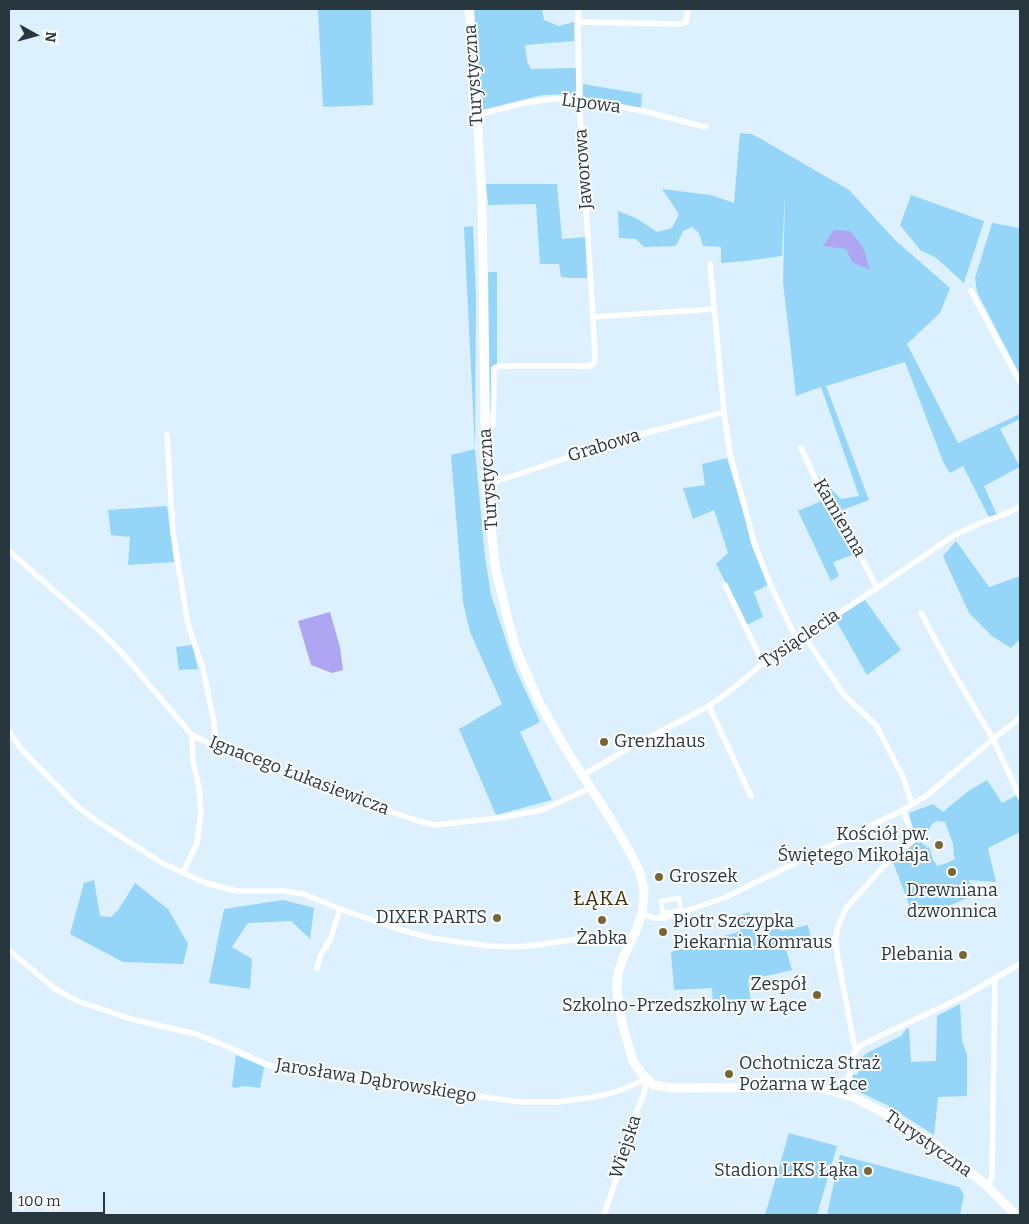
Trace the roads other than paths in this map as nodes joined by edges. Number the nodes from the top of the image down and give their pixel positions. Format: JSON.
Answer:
{"nodes":[{"id":1,"x":469,"y":9,"type":"edge"},
{"id":2,"x":578,"y":9,"type":"edge"},
{"id":3,"x":688,"y":9,"type":"edge"},
{"id":4,"x":578,"y":22,"type":"junction"},
{"id":5,"x":580,"y":99,"type":"junction"},
{"id":6,"x":477,"y":115,"type":"junction"},
{"id":7,"x":705,"y":127,"type":"dead end"},
{"id":8,"x":710,"y":264,"type":"dead end"},
{"id":9,"x":971,"y":290,"type":"dead end"},
{"id":10,"x":713,"y":309,"type":"junction"},
{"id":11,"x":593,"y":317,"type":"junction"},
{"id":12,"x":1020,"y":382,"type":"edge"},
{"id":13,"x":724,"y":412,"type":"junction"},
{"id":14,"x":484,"y":426,"type":"junction"},
{"id":15,"x":167,"y":435,"type":"dead end"},
{"id":16,"x":801,"y":448,"type":"dead end"},
{"id":17,"x":486,"y":485,"type":"junction"},
{"id":18,"x":1020,"y":507,"type":"edge"},
{"id":19,"x":9,"y":547,"type":"edge"},
{"id":20,"x":9,"y":552,"type":"edge"},
{"id":21,"x":15,"y":556,"type":"junction"},
{"id":22,"x":726,"y":585,"type":"dead end"},
{"id":23,"x":877,"y":588,"type":"junction"},
{"id":24,"x":921,"y":612,"type":"dead end"},
{"id":25,"x":804,"y":636,"type":"junction"},
{"id":26,"x":797,"y":640,"type":"junction"},
{"id":27,"x":763,"y":663,"type":"junction"},
{"id":28,"x":709,"y":706,"type":"junction"},
{"id":29,"x":1020,"y":717,"type":"edge"},
{"id":30,"x":9,"y":732,"type":"edge"},
{"id":31,"x":192,"y":735,"type":"junction"},
{"id":32,"x":993,"y":739,"type":"junction"},
{"id":33,"x":216,"y":746,"type":"junction"},
{"id":34,"x":583,"y":775,"type":"junction"},
{"id":35,"x":590,"y":787,"type":"junction"},
{"id":36,"x":751,"y":796,"type":"dead end"},
{"id":37,"x":1020,"y":797,"type":"edge"},
{"id":38,"x":912,"y":804,"type":"junction"},
{"id":39,"x":903,"y":810,"type":"junction"},
{"id":40,"x":184,"y":873,"type":"junction"},
{"id":41,"x":678,"y":898,"type":"joint"},
{"id":42,"x":340,"y":909,"type":"junction"},
{"id":43,"x":642,"y":914,"type":"junction"},
{"id":44,"x":630,"y":943,"type":"junction"},
{"id":45,"x":9,"y":950,"type":"edge"},
{"id":46,"x":1020,"y":964,"type":"edge"},
{"id":47,"x":317,"y":968,"type":"dead end"},
{"id":48,"x":995,"y":978,"type":"junction"},
{"id":49,"x":856,"y":1050,"type":"junction"},
{"id":50,"x":647,"y":1079,"type":"junction"},
{"id":51,"x":846,"y":1095,"type":"junction"},
{"id":52,"x":986,"y":1185,"type":"junction"},
{"id":53,"x":604,"y":1215,"type":"edge"},
{"id":54,"x":1016,"y":1215,"type":"edge"}],
"edges":[{"from":1,"to":6,"type":"main road","name":"Turystyczna"},
{"from":2,"to":4,"type":"street","name":"Jaworowa"},
{"from":3,"to":4,"type":"street"},
{"from":4,"to":5,"type":"street","name":"Jaworowa"},
{"from":5,"to":6,"type":"street","name":"Lipowa"},
{"from":5,"to":7,"type":"street","name":"Lipowa"},
{"from":5,"to":11,"type":"street","name":"Jaworowa"},
{"from":6,"to":14,"type":"main road","name":"Turystyczna"},
{"from":8,"to":10,"type":"street"},
{"from":9,"to":12,"type":"street"},
{"from":10,"to":11,"type":"street"},
{"from":10,"to":13,"type":"street"},
{"from":11,"to":14,"type":"street","name":"Jaworowa"},
{"from":13,"to":17,"type":"street","name":"Grabowa"},
{"from":13,"to":26,"type":"street"},
{"from":14,"to":17,"type":"main road","name":"Turystyczna"},
{"from":15,"to":33,"type":"street"},
{"from":16,"to":23,"type":"street","name":"Kamienna"},
{"from":17,"to":34,"type":"main road","name":"Turystyczna"},
{"from":18,"to":23,"type":"street","name":"Tysiąclecia"},
{"from":19,"to":21,"type":"street","name":"Ignacego Łukasiewicza"},
{"from":20,"to":21,"type":"street","name":"Ignacego Łukasiewicza"},
{"from":21,"to":31,"type":"street","name":"Ignacego Łukasiewicza"},
{"from":22,"to":27,"type":"street"},
{"from":23,"to":25,"type":"street","name":"Tysiąclecia"},
{"from":24,"to":32,"type":"street"},
{"from":25,"to":26,"type":"street","name":"Tysiąclecia"},
{"from":25,"to":38,"type":"street"},
{"from":26,"to":27,"type":"street","name":"Tysiąclecia"},
{"from":27,"to":28,"type":"street","name":"Tysiąclecia"},
{"from":28,"to":34,"type":"street","name":"Tysiąclecia"},
{"from":28,"to":36,"type":"street"},
{"from":29,"to":32,"type":"street"},
{"from":30,"to":40,"type":"street"},
{"from":31,"to":33,"type":"street","name":"Ignacego Łukasiewicza"},
{"from":31,"to":40,"type":"street"},
{"from":32,"to":37,"type":"street"},
{"from":32,"to":38,"type":"street"},
{"from":33,"to":35,"type":"street","name":"Ignacego Łukasiewicza"},
{"from":34,"to":35,"type":"main road","name":"Turystyczna"},
{"from":35,"to":43,"type":"main road","name":"Turystyczna"},
{"from":38,"to":39,"type":"street"},
{"from":39,"to":43,"type":"street"},
{"from":39,"to":49,"type":"street"},
{"from":40,"to":42,"type":"street"},
{"from":41,"to":41,"type":"street"},
{"from":42,"to":44,"type":"street"},
{"from":42,"to":47,"type":"street"},
{"from":43,"to":44,"type":"main road","name":"Turystyczna"},
{"from":44,"to":50,"type":"main road"},
{"from":45,"to":50,"type":"street","name":"Jarosława Dąbrowskiego"},
{"from":46,"to":48,"type":"street"},
{"from":48,"to":49,"type":"street"},
{"from":48,"to":52,"type":"street"},
{"from":49,"to":51,"type":"street"},
{"from":50,"to":51,"type":"main road","name":"Turystyczna"},
{"from":50,"to":53,"type":"street","name":"Wiejska"},
{"from":51,"to":52,"type":"main road","name":"Turystyczna"},
{"from":52,"to":54,"type":"main road","name":"Turystyczna"}]}
